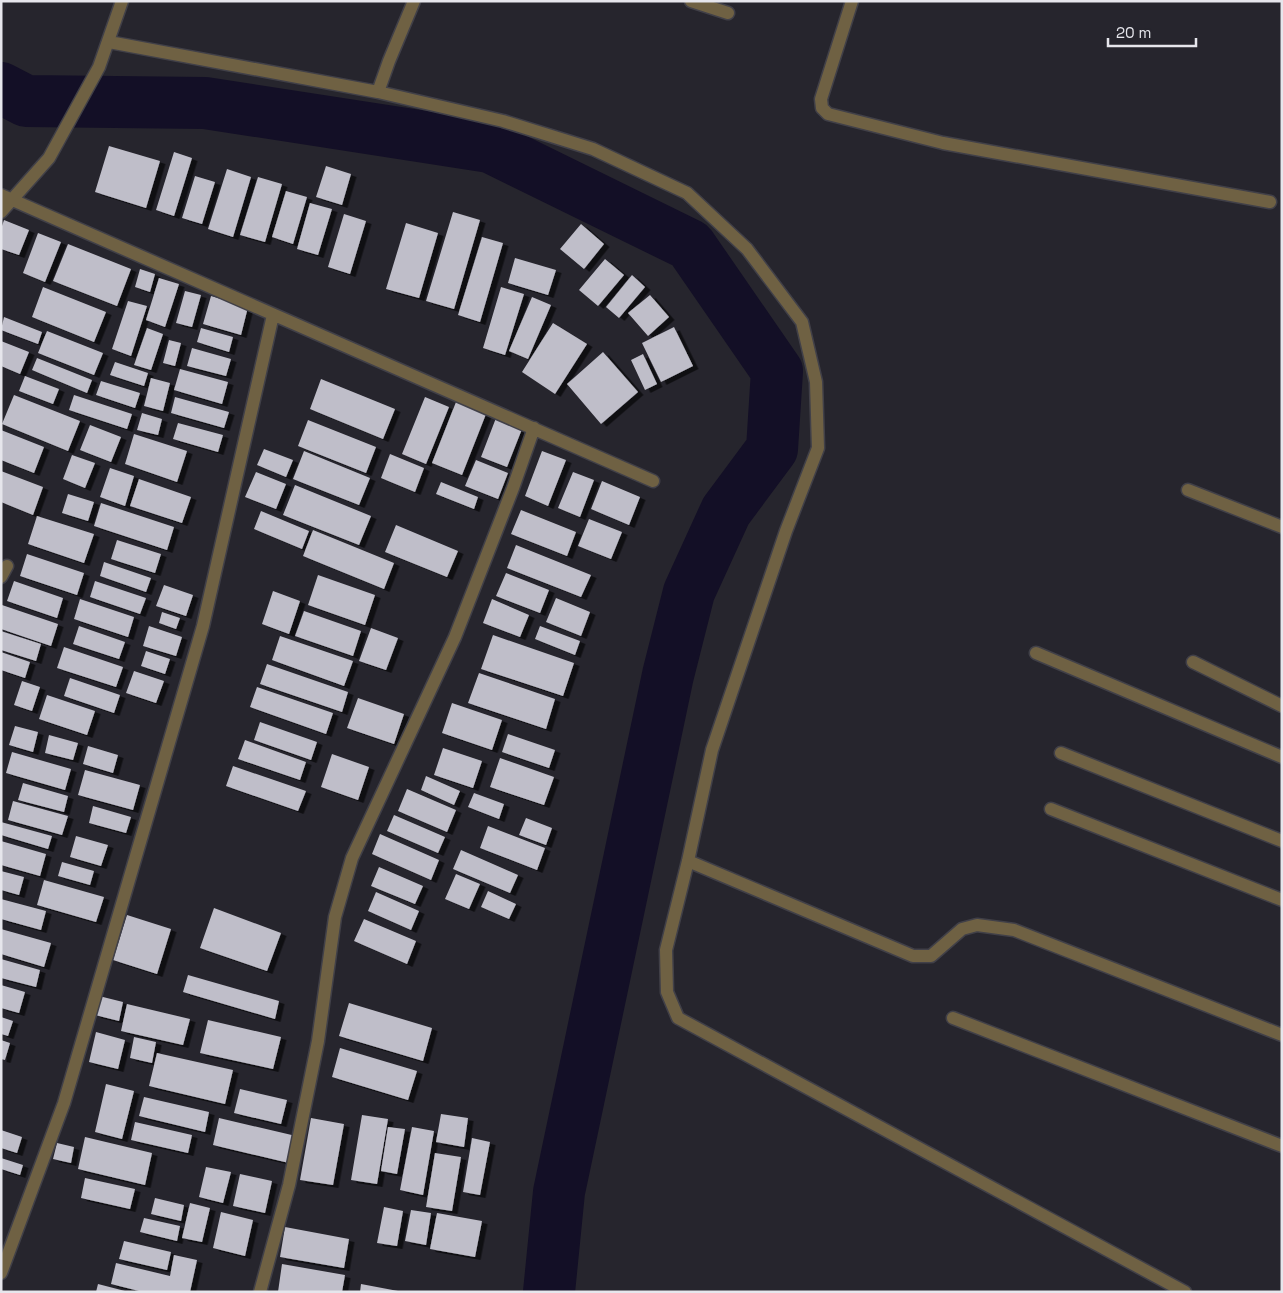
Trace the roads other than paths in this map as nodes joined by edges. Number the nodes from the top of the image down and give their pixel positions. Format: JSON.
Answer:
{"nodes":[{"id":1,"x":122,"y":1,"type":"edge"},
{"id":2,"x":414,"y":1,"type":"edge"},
{"id":3,"x":691,"y":1,"type":"edge"},
{"id":4,"x":852,"y":1,"type":"edge"},
{"id":5,"x":728,"y":13,"type":"dead end"},
{"id":6,"x":109,"y":42,"type":"junction"},
{"id":7,"x":378,"y":92,"type":"junction"},
{"id":8,"x":6,"y":198,"type":"edge"},
{"id":9,"x":1270,"y":202,"type":"dead end"},
{"id":10,"x":1,"y":212,"type":"edge"},
{"id":11,"x":273,"y":315,"type":"junction"},
{"id":12,"x":534,"y":428,"type":"junction"},
{"id":13,"x":653,"y":481,"type":"dead end"},
{"id":14,"x":1188,"y":490,"type":"dead end"},
{"id":15,"x":1282,"y":527,"type":"edge"},
{"id":16,"x":1036,"y":653,"type":"dead end"},
{"id":17,"x":1193,"y":662,"type":"dead end"},
{"id":18,"x":1282,"y":706,"type":"edge"},
{"id":19,"x":1061,"y":753,"type":"dead end"},
{"id":20,"x":1282,"y":757,"type":"edge"},
{"id":21,"x":1051,"y":809,"type":"dead end"},
{"id":22,"x":1282,"y":841,"type":"edge"},
{"id":23,"x":688,"y":861,"type":"junction"},
{"id":24,"x":1282,"y":900,"type":"edge"},
{"id":25,"x":953,"y":1018,"type":"dead end"},
{"id":26,"x":1282,"y":1035,"type":"edge"},
{"id":27,"x":1282,"y":1146,"type":"edge"},
{"id":28,"x":1,"y":1273,"type":"edge"},
{"id":29,"x":260,"y":1292,"type":"edge"},
{"id":30,"x":1185,"y":1292,"type":"edge"}],
"edges":[{"from":1,"to":6,"type":"street"},
{"from":2,"to":7,"type":"street"},
{"from":3,"to":5,"type":"street"},
{"from":4,"to":9,"type":"street"},
{"from":6,"to":7,"type":"street"},
{"from":6,"to":8,"type":"street"},
{"from":7,"to":23,"type":"street"},
{"from":8,"to":10,"type":"street"},
{"from":8,"to":11,"type":"street"},
{"from":11,"to":12,"type":"street"},
{"from":11,"to":28,"type":"street"},
{"from":12,"to":13,"type":"street"},
{"from":12,"to":29,"type":"street"},
{"from":14,"to":15,"type":"street"},
{"from":16,"to":20,"type":"street"},
{"from":17,"to":18,"type":"street"},
{"from":19,"to":22,"type":"street"},
{"from":21,"to":24,"type":"street"},
{"from":23,"to":26,"type":"street"},
{"from":23,"to":30,"type":"street"},
{"from":25,"to":27,"type":"street"}]}
